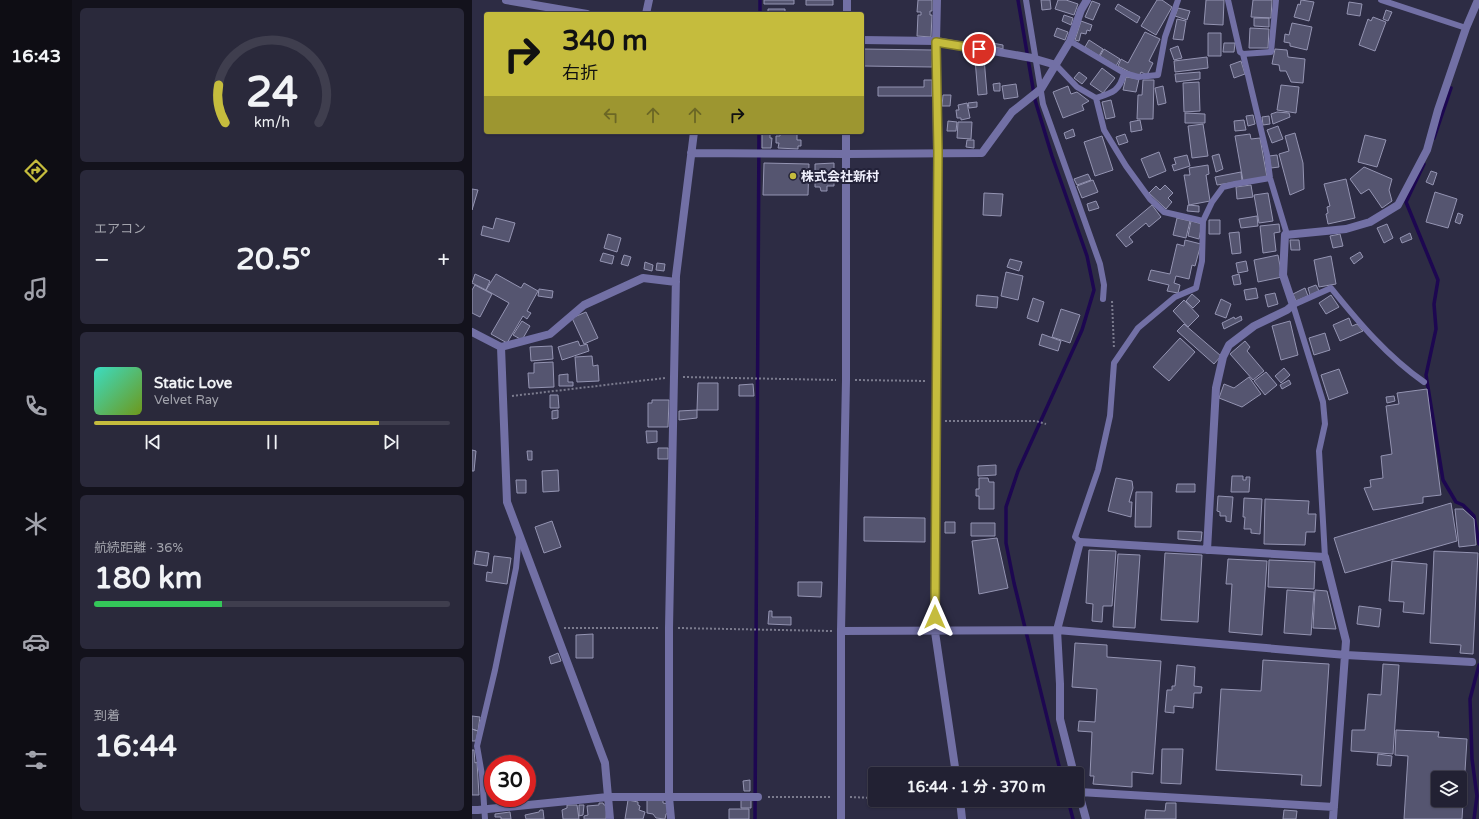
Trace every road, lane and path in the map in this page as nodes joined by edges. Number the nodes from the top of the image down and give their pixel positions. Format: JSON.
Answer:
{"nodes":[{"id":1,"x":506,"y":0,"type":"edge"},
{"id":2,"x":649,"y":0,"type":"edge"},
{"id":3,"x":848,"y":0,"type":"edge"},
{"id":4,"x":937,"y":0,"type":"edge"},
{"id":5,"x":1026,"y":0,"type":"edge"},
{"id":6,"x":1087,"y":0,"type":"edge"},
{"id":7,"x":1178,"y":0,"type":"edge"},
{"id":8,"x":1228,"y":0,"type":"edge"},
{"id":9,"x":1276,"y":0,"type":"edge"},
{"id":10,"x":1381,"y":0,"type":"edge"},
{"id":11,"x":1478,"y":0,"type":"edge"},
{"id":12,"x":575,"y":12,"type":"edge"},
{"id":13,"x":646,"y":12,"type":"edge"},
{"id":14,"x":847,"y":12,"type":"edge"},
{"id":15,"x":1466,"y":28,"type":"junction"},
{"id":16,"x":864,"y":40,"type":"edge"},
{"id":17,"x":1070,"y":41,"type":"junction"},
{"id":18,"x":936,"y":42,"type":"junction"},
{"id":19,"x":1243,"y":54,"type":"junction"},
{"id":20,"x":1034,"y":58,"type":"junction"},
{"id":21,"x":1056,"y":65,"type":"junction"},
{"id":22,"x":1124,"y":73,"type":"junction"},
{"id":23,"x":1040,"y":90,"type":"junction"},
{"id":24,"x":1096,"y":98,"type":"junction"},
{"id":25,"x":694,"y":134,"type":"edge"},
{"id":26,"x":846,"y":134,"type":"edge"},
{"id":27,"x":938,"y":152,"type":"junction"},
{"id":28,"x":691,"y":153,"type":"junction"},
{"id":29,"x":846,"y":154,"type":"junction"},
{"id":30,"x":1270,"y":178,"type":"junction"},
{"id":31,"x":1204,"y":221,"type":"junction"},
{"id":32,"x":1286,"y":235,"type":"junction"},
{"id":33,"x":676,"y":282,"type":"junction"},
{"id":34,"x":1104,"y":290,"type":"junction"},
{"id":35,"x":1103,"y":299,"type":"dead end"},
{"id":36,"x":1293,"y":305,"type":"junction"},
{"id":37,"x":472,"y":332,"type":"edge"},
{"id":38,"x":501,"y":347,"type":"junction"},
{"id":39,"x":1114,"y":363,"type":"junction"},
{"id":40,"x":675,"y":377,"type":"junction"},
{"id":41,"x":762,"y":378,"type":"dead end"},
{"id":42,"x":1424,"y":382,"type":"dead end"},
{"id":43,"x":503,"y":397,"type":"junction"},
{"id":44,"x":936,"y":420,"type":"junction"},
{"id":45,"x":1046,"y":424,"type":"dead end"},
{"id":46,"x":519,"y":532,"type":"junction"},
{"id":47,"x":1080,"y":542,"type":"junction"},
{"id":48,"x":1207,"y":550,"type":"junction"},
{"id":49,"x":1325,"y":557,"type":"junction"},
{"id":50,"x":555,"y":628,"type":"junction"},
{"id":51,"x":669,"y":628,"type":"junction"},
{"id":52,"x":1057,"y":630,"type":"junction"},
{"id":53,"x":842,"y":632,"type":"junction"},
{"id":54,"x":935,"y":632,"type":"junction"},
{"id":55,"x":1346,"y":654,"type":"junction"},
{"id":56,"x":1472,"y":662,"type":"dead end"},
{"id":57,"x":955,"y":767,"type":"edge"},
{"id":58,"x":1072,"y":767,"type":"edge"},
{"id":59,"x":1084,"y":789,"type":"edge"},
{"id":60,"x":608,"y":797,"type":"junction"},
{"id":61,"x":669,"y":797,"type":"junction"},
{"id":62,"x":755,"y":797,"type":"joint"},
{"id":63,"x":840,"y":797,"type":"junction"},
{"id":64,"x":868,"y":798,"type":"edge"},
{"id":65,"x":961,"y":807,"type":"edge"},
{"id":66,"x":1083,"y":807,"type":"edge"},
{"id":67,"x":1334,"y":807,"type":"junction"},
{"id":68,"x":484,"y":809,"type":"junction"},
{"id":69,"x":472,"y":810,"type":"edge"},
{"id":70,"x":485,"y":819,"type":"edge"},
{"id":71,"x":610,"y":819,"type":"edge"},
{"id":72,"x":671,"y":819,"type":"edge"},
{"id":73,"x":840,"y":819,"type":"edge"},
{"id":74,"x":962,"y":819,"type":"edge"},
{"id":75,"x":1086,"y":819,"type":"edge"},
{"id":76,"x":1333,"y":819,"type":"edge"}],
"edges":[{"from":1,"to":12,"type":"street"},
{"from":2,"to":13,"type":"street"},
{"from":3,"to":14,"type":"street"},
{"from":4,"to":18,"type":"street"},
{"from":5,"to":20,"type":"lane"},
{"from":6,"to":17,"type":"street"},
{"from":7,"to":22,"type":"lane"},
{"from":8,"to":19,"type":"lane"},
{"from":9,"to":19,"type":"lane"},
{"from":10,"to":15,"type":"lane"},
{"from":11,"to":15,"type":"street"},
{"from":15,"to":32,"type":"street"},
{"from":16,"to":18,"type":"street"},
{"from":17,"to":21,"type":"street"},
{"from":17,"to":22,"type":"lane"},
{"from":18,"to":20,"type":"street"},
{"from":18,"to":27,"type":"street"},
{"from":19,"to":30,"type":"lane"},
{"from":20,"to":21,"type":"street"},
{"from":20,"to":23,"type":"lane"},
{"from":21,"to":23,"type":"street"},
{"from":21,"to":24,"type":"lane"},
{"from":22,"to":24,"type":"lane"},
{"from":23,"to":27,"type":"street"},
{"from":23,"to":34,"type":"lane"},
{"from":24,"to":31,"type":"lane"},
{"from":25,"to":28,"type":"street"},
{"from":26,"to":29,"type":"street"},
{"from":27,"to":29,"type":"street"},
{"from":27,"to":44,"type":"street"},
{"from":28,"to":29,"type":"street"},
{"from":28,"to":33,"type":"street"},
{"from":29,"to":53,"type":"street"},
{"from":30,"to":31,"type":"lane"},
{"from":30,"to":32,"type":"lane"},
{"from":31,"to":39,"type":"lane"},
{"from":32,"to":36,"type":"street"},
{"from":33,"to":38,"type":"street"},
{"from":33,"to":40,"type":"street"},
{"from":34,"to":35,"type":"lane"},
{"from":34,"to":39,"type":"path"},
{"from":36,"to":42,"type":"lane"},
{"from":36,"to":48,"type":"street"},
{"from":36,"to":49,"type":"lane"},
{"from":37,"to":38,"type":"street"},
{"from":38,"to":43,"type":"street"},
{"from":39,"to":47,"type":"lane"},
{"from":40,"to":41,"type":"path"},
{"from":40,"to":43,"type":"path"},
{"from":40,"to":51,"type":"street"},
{"from":43,"to":46,"type":"street"},
{"from":44,"to":45,"type":"path"},
{"from":44,"to":54,"type":"street"},
{"from":46,"to":50,"type":"street"},
{"from":46,"to":68,"type":"lane"},
{"from":47,"to":48,"type":"street"},
{"from":47,"to":52,"type":"street"},
{"from":48,"to":49,"type":"street"},
{"from":49,"to":55,"type":"street"},
{"from":50,"to":51,"type":"path"},
{"from":50,"to":60,"type":"street"},
{"from":51,"to":53,"type":"path"},
{"from":51,"to":61,"type":"street"},
{"from":52,"to":54,"type":"street"},
{"from":52,"to":55,"type":"street"},
{"from":52,"to":58,"type":"street"},
{"from":53,"to":54,"type":"street"},
{"from":53,"to":63,"type":"street"},
{"from":54,"to":57,"type":"street"},
{"from":55,"to":56,"type":"street"},
{"from":55,"to":67,"type":"street"},
{"from":59,"to":67,"type":"street"},
{"from":60,"to":61,"type":"street"},
{"from":60,"to":68,"type":"street"},
{"from":60,"to":71,"type":"street"},
{"from":61,"to":62,"type":"street"},
{"from":61,"to":72,"type":"street"},
{"from":62,"to":63,"type":"path"},
{"from":63,"to":64,"type":"path"},
{"from":63,"to":73,"type":"street"},
{"from":65,"to":74,"type":"street"},
{"from":66,"to":75,"type":"street"},
{"from":67,"to":76,"type":"street"},
{"from":68,"to":69,"type":"street"},
{"from":68,"to":70,"type":"lane"}]}
